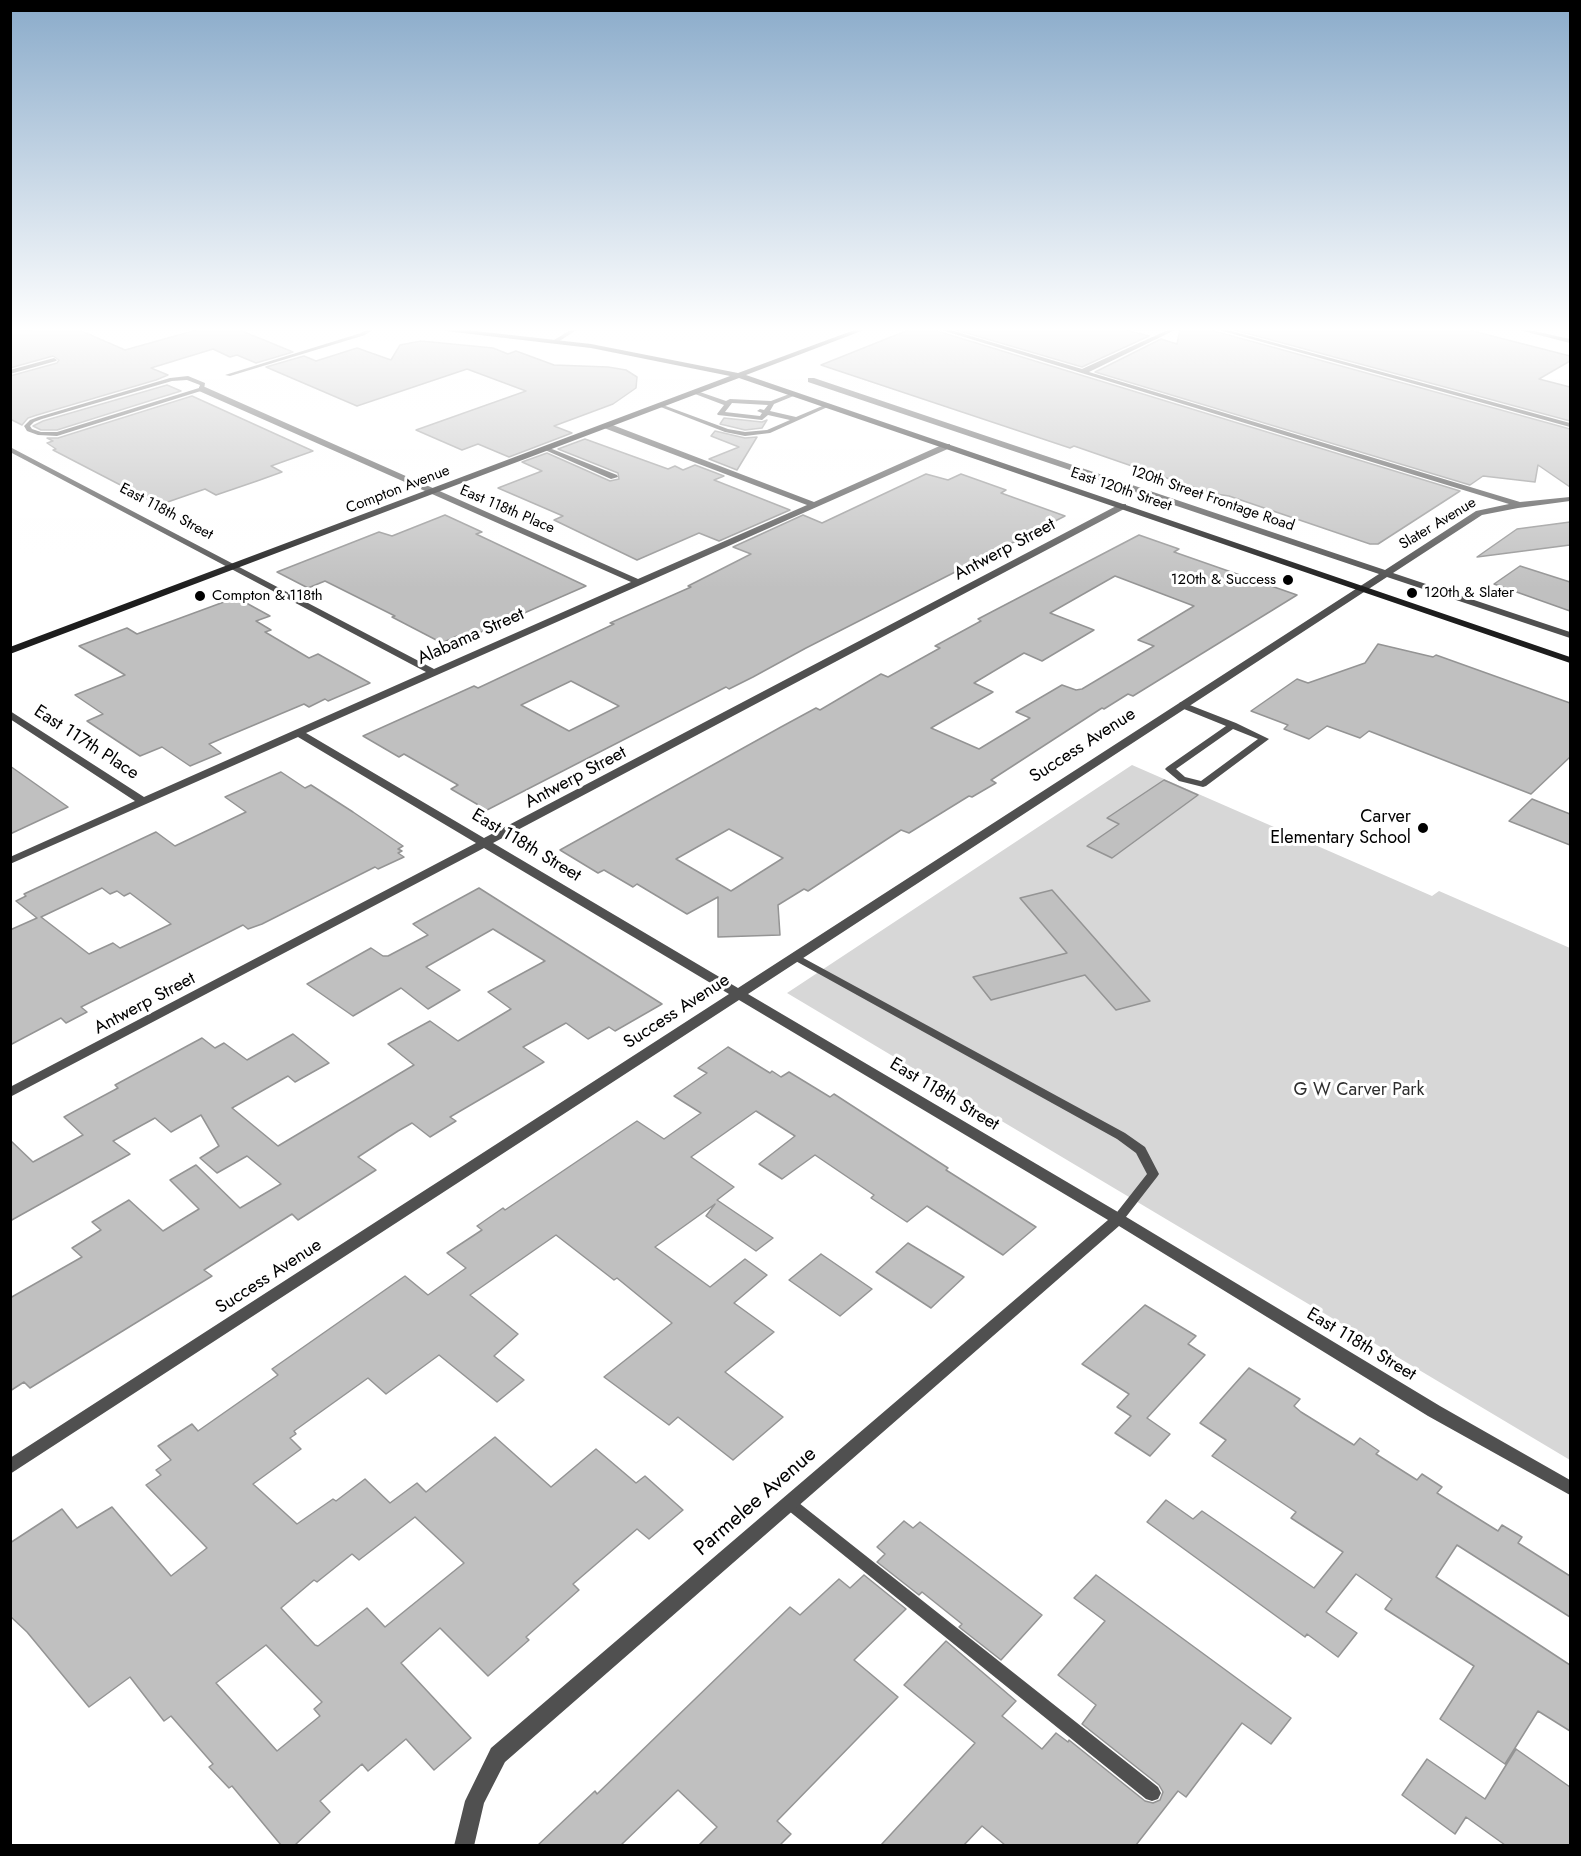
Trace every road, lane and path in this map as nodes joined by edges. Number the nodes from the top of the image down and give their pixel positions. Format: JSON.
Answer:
{"nodes":[{"id":1,"x":48,"y":416,"type":"edge"},
{"id":2,"x":115,"y":416,"type":"edge"},
{"id":3,"x":261,"y":416,"type":"edge"},
{"id":4,"x":635,"y":416,"type":"edge"},
{"id":5,"x":686,"y":416,"type":"edge"},
{"id":6,"x":737,"y":416,"type":"edge"},
{"id":7,"x":762,"y":416,"type":"edge"},
{"id":8,"x":780,"y":416,"type":"edge"},
{"id":9,"x":805,"y":416,"type":"edge"},
{"id":10,"x":860,"y":416,"type":"edge"},
{"id":11,"x":917,"y":416,"type":"edge"},
{"id":12,"x":1228,"y":416,"type":"edge"},
{"id":13,"x":1536,"y":416,"type":"edge"},
{"id":14,"x":797,"y":419,"type":"junction"},
{"id":15,"x":1570,"y":425,"type":"edge"},
{"id":16,"x":607,"y":426,"type":"junction"},
{"id":17,"x":947,"y":446,"type":"junction"},
{"id":18,"x":10,"y":449,"type":"edge"},
{"id":19,"x":547,"y":449,"type":"junction"},
{"id":20,"x":614,"y":477,"type":"dead end"},
{"id":21,"x":431,"y":492,"type":"junction"},
{"id":22,"x":1570,"y":499,"type":"edge"},
{"id":23,"x":812,"y":504,"type":"junction"},
{"id":24,"x":1518,"y":505,"type":"junction"},
{"id":25,"x":1123,"y":506,"type":"junction"},
{"id":26,"x":234,"y":566,"type":"junction"},
{"id":27,"x":1385,"y":573,"type":"junction"},
{"id":28,"x":638,"y":582,"type":"junction"},
{"id":29,"x":1364,"y":589,"type":"junction"},
{"id":30,"x":1570,"y":634,"type":"edge"},
{"id":31,"x":10,"y":651,"type":"edge"},
{"id":32,"x":1570,"y":660,"type":"edge"},
{"id":33,"x":433,"y":672,"type":"junction"},
{"id":34,"x":1182,"y":705,"type":"junction"},
{"id":35,"x":10,"y":714,"type":"edge"},
{"id":36,"x":1233,"y":726,"type":"junction"},
{"id":37,"x":299,"y":733,"type":"junction"},
{"id":38,"x":142,"y":801,"type":"junction"},
{"id":39,"x":487,"y":844,"type":"junction"},
{"id":40,"x":10,"y":861,"type":"edge"},
{"id":41,"x":796,"y":957,"type":"junction"},
{"id":42,"x":740,"y":994,"type":"junction"},
{"id":43,"x":10,"y":1093,"type":"edge"},
{"id":44,"x":1118,"y":1219,"type":"junction"},
{"id":45,"x":10,"y":1467,"type":"edge"},
{"id":46,"x":1570,"y":1488,"type":"edge"},
{"id":47,"x":789,"y":1503,"type":"junction"},
{"id":48,"x":1152,"y":1793,"type":"dead end"},
{"id":49,"x":464,"y":1845,"type":"edge"}],
"edges":[{"from":1,"to":2,"type":"lane"},
{"from":3,"to":21,"type":"street","name":"East 118th Place"},
{"from":4,"to":16,"type":"street","name":"Compton Avenue"},
{"from":5,"to":14,"type":"lane"},
{"from":6,"to":7,"type":"lane"},
{"from":8,"to":14,"type":"lane"},
{"from":9,"to":14,"type":"lane"},
{"from":10,"to":17,"type":"street","name":"East 120th Street"},
{"from":11,"to":27,"type":"street","name":"120th Street Frontage Road"},
{"from":12,"to":24,"type":"street"},
{"from":13,"to":15,"type":"street"},
{"from":16,"to":19,"type":"street","name":"Compton Avenue"},
{"from":16,"to":23,"type":"street"},
{"from":17,"to":23,"type":"street","name":"Alabama Street"},
{"from":17,"to":25,"type":"street","name":"East 120th Street"},
{"from":18,"to":26,"type":"street","name":"East 118th Street"},
{"from":19,"to":20,"type":"lane"},
{"from":19,"to":21,"type":"street","name":"Compton Avenue"},
{"from":21,"to":26,"type":"street","name":"Compton Avenue"},
{"from":21,"to":28,"type":"street","name":"East 118th Place"},
{"from":22,"to":24,"type":"street","name":"Slater Avenue"},
{"from":23,"to":28,"type":"street","name":"Alabama Street"},
{"from":24,"to":27,"type":"street","name":"Slater Avenue"},
{"from":25,"to":29,"type":"street","name":"East 120th Street"},
{"from":25,"to":39,"type":"street","name":"Antwerp Street"},
{"from":26,"to":31,"type":"street","name":"Compton Avenue"},
{"from":26,"to":33,"type":"street","name":"East 118th Street"},
{"from":27,"to":29,"type":"street","name":"Slater Avenue"},
{"from":27,"to":30,"type":"street","name":"120th Street Frontage Road"},
{"from":28,"to":33,"type":"street","name":"Alabama Street"},
{"from":29,"to":32,"type":"street","name":"East 120th Street"},
{"from":29,"to":34,"type":"street","name":"Success Avenue"},
{"from":33,"to":37,"type":"street","name":"Alabama Street"},
{"from":34,"to":36,"type":"lane"},
{"from":34,"to":41,"type":"street","name":"Success Avenue"},
{"from":35,"to":38,"type":"street","name":"East 117th Place"},
{"from":36,"to":36,"type":"lane"},
{"from":37,"to":38,"type":"street","name":"Alabama Street"},
{"from":37,"to":39,"type":"street","name":"East 118th Street"},
{"from":38,"to":40,"type":"street","name":"Alabama Street"},
{"from":39,"to":42,"type":"street","name":"East 118th Street"},
{"from":39,"to":43,"type":"street","name":"Antwerp Street"},
{"from":41,"to":42,"type":"street","name":"Success Avenue"},
{"from":41,"to":44,"type":"lane"},
{"from":42,"to":44,"type":"street","name":"East 118th Street"},
{"from":42,"to":45,"type":"street","name":"Success Avenue"},
{"from":44,"to":46,"type":"street","name":"East 118th Street"},
{"from":44,"to":47,"type":"street","name":"Parmelee Avenue"},
{"from":47,"to":48,"type":"lane"},
{"from":47,"to":49,"type":"street","name":"Parmelee Avenue"}]}
